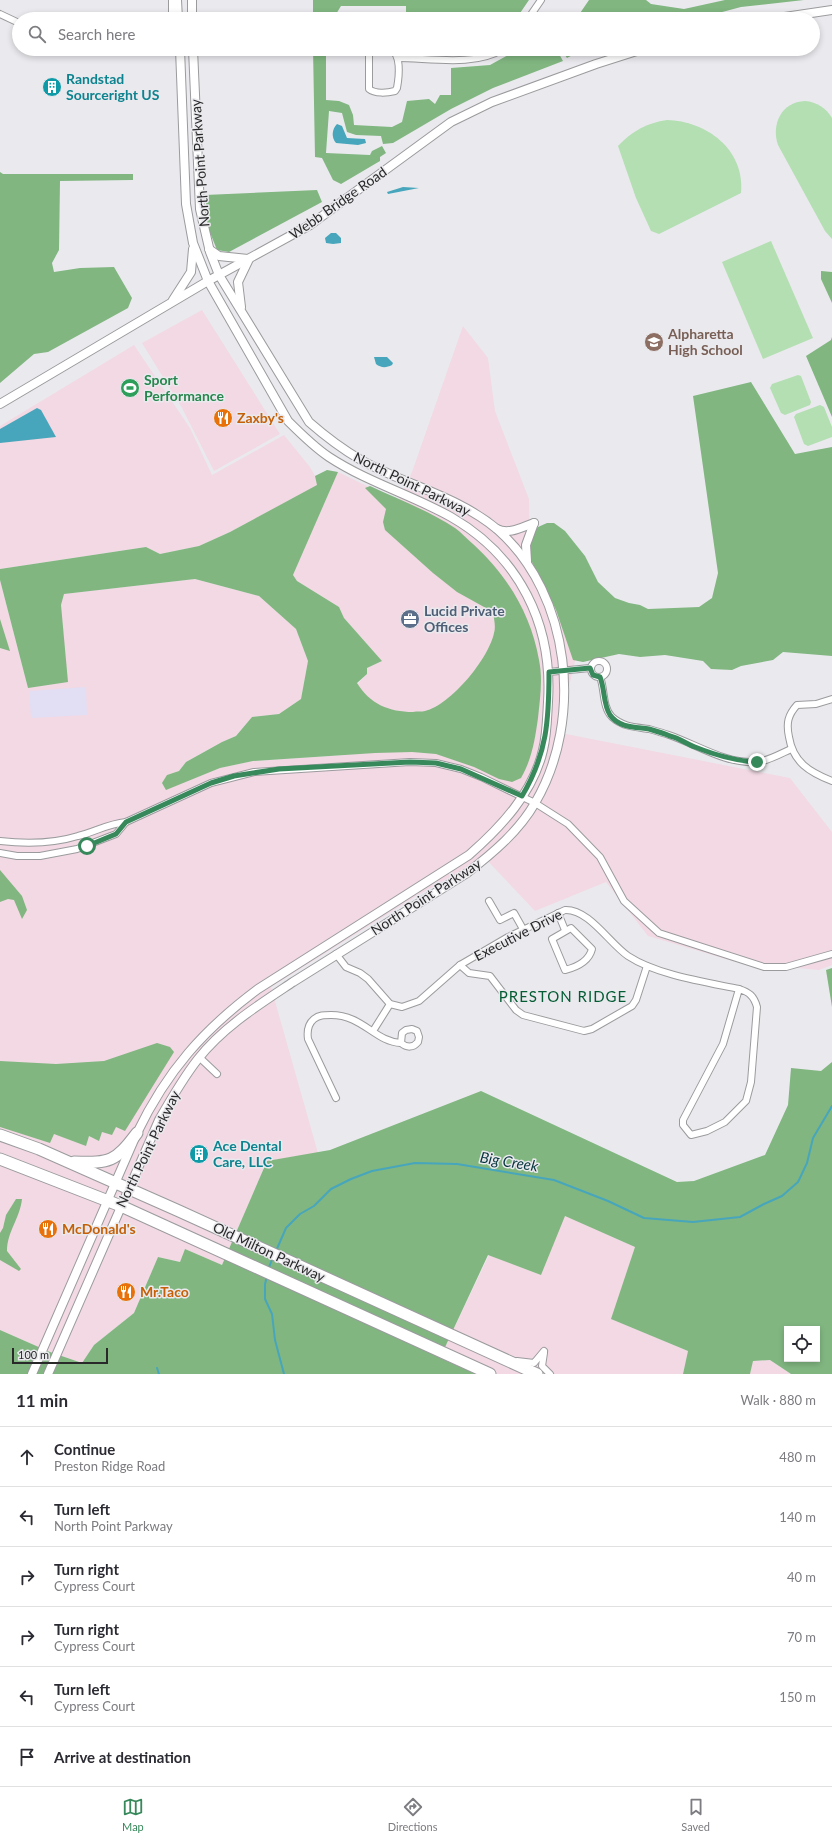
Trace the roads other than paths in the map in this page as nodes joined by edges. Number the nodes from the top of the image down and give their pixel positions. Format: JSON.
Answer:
{"nodes":[{"id":1,"x":172,"y":0,"type":"edge"},
{"id":2,"x":177,"y":0,"type":"edge"},
{"id":3,"x":192,"y":0,"type":"edge"},
{"id":4,"x":541,"y":0,"type":"edge"},
{"id":5,"x":832,"y":10,"type":"edge"},
{"id":6,"x":172,"y":12,"type":"edge"},
{"id":7,"x":178,"y":12,"type":"edge"},
{"id":8,"x":192,"y":12,"type":"edge"},
{"id":9,"x":533,"y":12,"type":"edge"},
{"id":10,"x":818,"y":12,"type":"edge"},
{"id":11,"x":0,"y":14,"type":"edge"},
{"id":12,"x":12,"y":20,"type":"edge"},
{"id":13,"x":180,"y":56,"type":"edge"},
{"id":14,"x":193,"y":56,"type":"edge"},
{"id":15,"x":368,"y":56,"type":"edge"},
{"id":16,"x":486,"y":56,"type":"edge"},
{"id":17,"x":621,"y":56,"type":"edge"},
{"id":18,"x":398,"y":58,"type":"joint"},
{"id":19,"x":193,"y":243,"type":"junction"},
{"id":20,"x":209,"y":249,"type":"junction"},
{"id":21,"x":249,"y":259,"type":"junction"},
{"id":22,"x":219,"y":275,"type":"junction"},
{"id":23,"x":208,"y":281,"type":"junction"},
{"id":24,"x":170,"y":304,"type":"junction"},
{"id":25,"x":243,"y":316,"type":"junction"},
{"id":26,"x":0,"y":404,"type":"edge"},
{"id":27,"x":490,"y":525,"type":"junction"},
{"id":28,"x":529,"y":566,"type":"junction"},
{"id":29,"x":590,"y":668,"type":"junction"},
{"id":30,"x":549,"y":672,"type":"junction"},
{"id":31,"x":564,"y":672,"type":"junction"},
{"id":32,"x":600,"y":677,"type":"junction"},
{"id":33,"x":832,"y":699,"type":"edge"},
{"id":34,"x":791,"y":749,"type":"junction"},
{"id":35,"x":832,"y":782,"type":"edge"},
{"id":36,"x":522,"y":796,"type":"junction"},
{"id":37,"x":535,"y":803,"type":"junction"},
{"id":38,"x":126,"y":822,"type":"junction"},
{"id":39,"x":0,"y":841,"type":"edge"},
{"id":40,"x":0,"y":853,"type":"edge"},
{"id":41,"x":490,"y":901,"type":"dead end"},
{"id":42,"x":558,"y":914,"type":"junction"},
{"id":43,"x":523,"y":929,"type":"junction"},
{"id":44,"x":566,"y":930,"type":"junction"},
{"id":45,"x":336,"y":954,"type":"junction"},
{"id":46,"x":832,"y":954,"type":"edge"},
{"id":47,"x":460,"y":965,"type":"junction"},
{"id":48,"x":647,"y":966,"type":"junction"},
{"id":49,"x":739,"y":989,"type":"junction"},
{"id":50,"x":390,"y":1004,"type":"junction"},
{"id":51,"x":373,"y":1031,"type":"junction"},
{"id":52,"x":401,"y":1044,"type":"dead end"},
{"id":53,"x":199,"y":1058,"type":"junction"},
{"id":54,"x":217,"y":1074,"type":"dead end"},
{"id":55,"x":336,"y":1098,"type":"dead end"},
{"id":56,"x":137,"y":1133,"type":"junction"},
{"id":57,"x":0,"y":1135,"type":"edge"},
{"id":58,"x":0,"y":1159,"type":"edge"},
{"id":59,"x":67,"y":1162,"type":"junction"},
{"id":60,"x":116,"y":1183,"type":"junction"},
{"id":61,"x":129,"y":1189,"type":"junction"},
{"id":62,"x":108,"y":1201,"type":"junction"},
{"id":63,"x":121,"y":1206,"type":"junction"},
{"id":64,"x":501,"y":1358,"type":"junction"},
{"id":65,"x":32,"y":1374,"type":"edge"},
{"id":66,"x":48,"y":1374,"type":"edge"},
{"id":67,"x":490,"y":1374,"type":"edge"},
{"id":68,"x":537,"y":1374,"type":"edge"},
{"id":69,"x":550,"y":1374,"type":"edge"}],
"edges":[{"from":1,"to":6,"type":"street"},
{"from":2,"to":7,"type":"street"},
{"from":3,"to":8,"type":"street"},
{"from":4,"to":9,"type":"street"},
{"from":5,"to":10,"type":"street"},
{"from":11,"to":12,"type":"street"},
{"from":13,"to":19,"type":"street","name":"North Point Parkway"},
{"from":14,"to":20,"type":"street","name":"North Point Parkway"},
{"from":15,"to":18,"type":"street"},
{"from":16,"to":18,"type":"street"},
{"from":17,"to":21,"type":"street","name":"Webb Bridge Road"},
{"from":19,"to":23,"type":"street","name":"North Point Parkway"},
{"from":19,"to":24,"type":"street"},
{"from":20,"to":21,"type":"street"},
{"from":20,"to":22,"type":"street","name":"North Point Parkway"},
{"from":21,"to":22,"type":"street","name":"Webb Bridge Road"},
{"from":21,"to":25,"type":"street"},
{"from":22,"to":23,"type":"street","name":"Webb Bridge Road"},
{"from":22,"to":25,"type":"street","name":"North Point Parkway"},
{"from":23,"to":24,"type":"street","name":"Webb Bridge Road"},
{"from":23,"to":30,"type":"street","name":"North Point Parkway"},
{"from":24,"to":26,"type":"street","name":"Webb Bridge Road"},
{"from":25,"to":27,"type":"street","name":"North Point Parkway"},
{"from":27,"to":28,"type":"street","name":"North Point Parkway"},
{"from":27,"to":28,"type":"street"},
{"from":28,"to":31,"type":"street","name":"North Point Parkway"},
{"from":29,"to":31,"type":"street"},
{"from":29,"to":32,"type":"street"},
{"from":29,"to":32,"type":"street"},
{"from":30,"to":31,"type":"street"},
{"from":30,"to":36,"type":"street","name":"North Point Parkway"},
{"from":31,"to":37,"type":"street","name":"North Point Parkway"},
{"from":32,"to":34,"type":"street"},
{"from":33,"to":34,"type":"street"},
{"from":34,"to":35,"type":"street"},
{"from":36,"to":37,"type":"street"},
{"from":36,"to":38,"type":"street"},
{"from":36,"to":56,"type":"street","name":"North Point Parkway"},
{"from":37,"to":45,"type":"street","name":"North Point Parkway"},
{"from":37,"to":46,"type":"street"},
{"from":38,"to":39,"type":"street"},
{"from":38,"to":40,"type":"street"},
{"from":41,"to":43,"type":"street"},
{"from":42,"to":43,"type":"street","name":"Executive Drive"},
{"from":42,"to":44,"type":"street"},
{"from":42,"to":48,"type":"street","name":"Executive Drive"},
{"from":43,"to":47,"type":"street","name":"Executive Drive"},
{"from":44,"to":44,"type":"street"},
{"from":45,"to":50,"type":"street"},
{"from":45,"to":53,"type":"street","name":"North Point Parkway"},
{"from":47,"to":48,"type":"street"},
{"from":47,"to":50,"type":"street","name":"Executive Drive"},
{"from":48,"to":49,"type":"street","name":"Executive Drive"},
{"from":49,"to":49,"type":"street"},
{"from":50,"to":51,"type":"street"},
{"from":51,"to":52,"type":"street"},
{"from":51,"to":55,"type":"street"},
{"from":53,"to":54,"type":"street"},
{"from":53,"to":61,"type":"street","name":"North Point Parkway"},
{"from":56,"to":59,"type":"highway"},
{"from":56,"to":60,"type":"street","name":"North Point Parkway"},
{"from":57,"to":59,"type":"highway","name":"Old Milton Parkway"},
{"from":58,"to":62,"type":"highway","name":"Old Milton Parkway"},
{"from":59,"to":60,"type":"highway","name":"Old Milton Parkway"},
{"from":60,"to":61,"type":"highway","name":"Old Milton Parkway"},
{"from":60,"to":62,"type":"street","name":"North Point Parkway"},
{"from":61,"to":63,"type":"street","name":"North Point Parkway"},
{"from":61,"to":64,"type":"highway","name":"Old Milton Parkway"},
{"from":62,"to":63,"type":"highway","name":"Old Milton Parkway"},
{"from":62,"to":65,"type":"street","name":"North Point Parkway"},
{"from":63,"to":66,"type":"street","name":"North Point Parkway"},
{"from":63,"to":67,"type":"highway","name":"Old Milton Parkway"},
{"from":64,"to":68,"type":"highway","name":"Old Milton Parkway"},
{"from":64,"to":69,"type":"street"}]}
